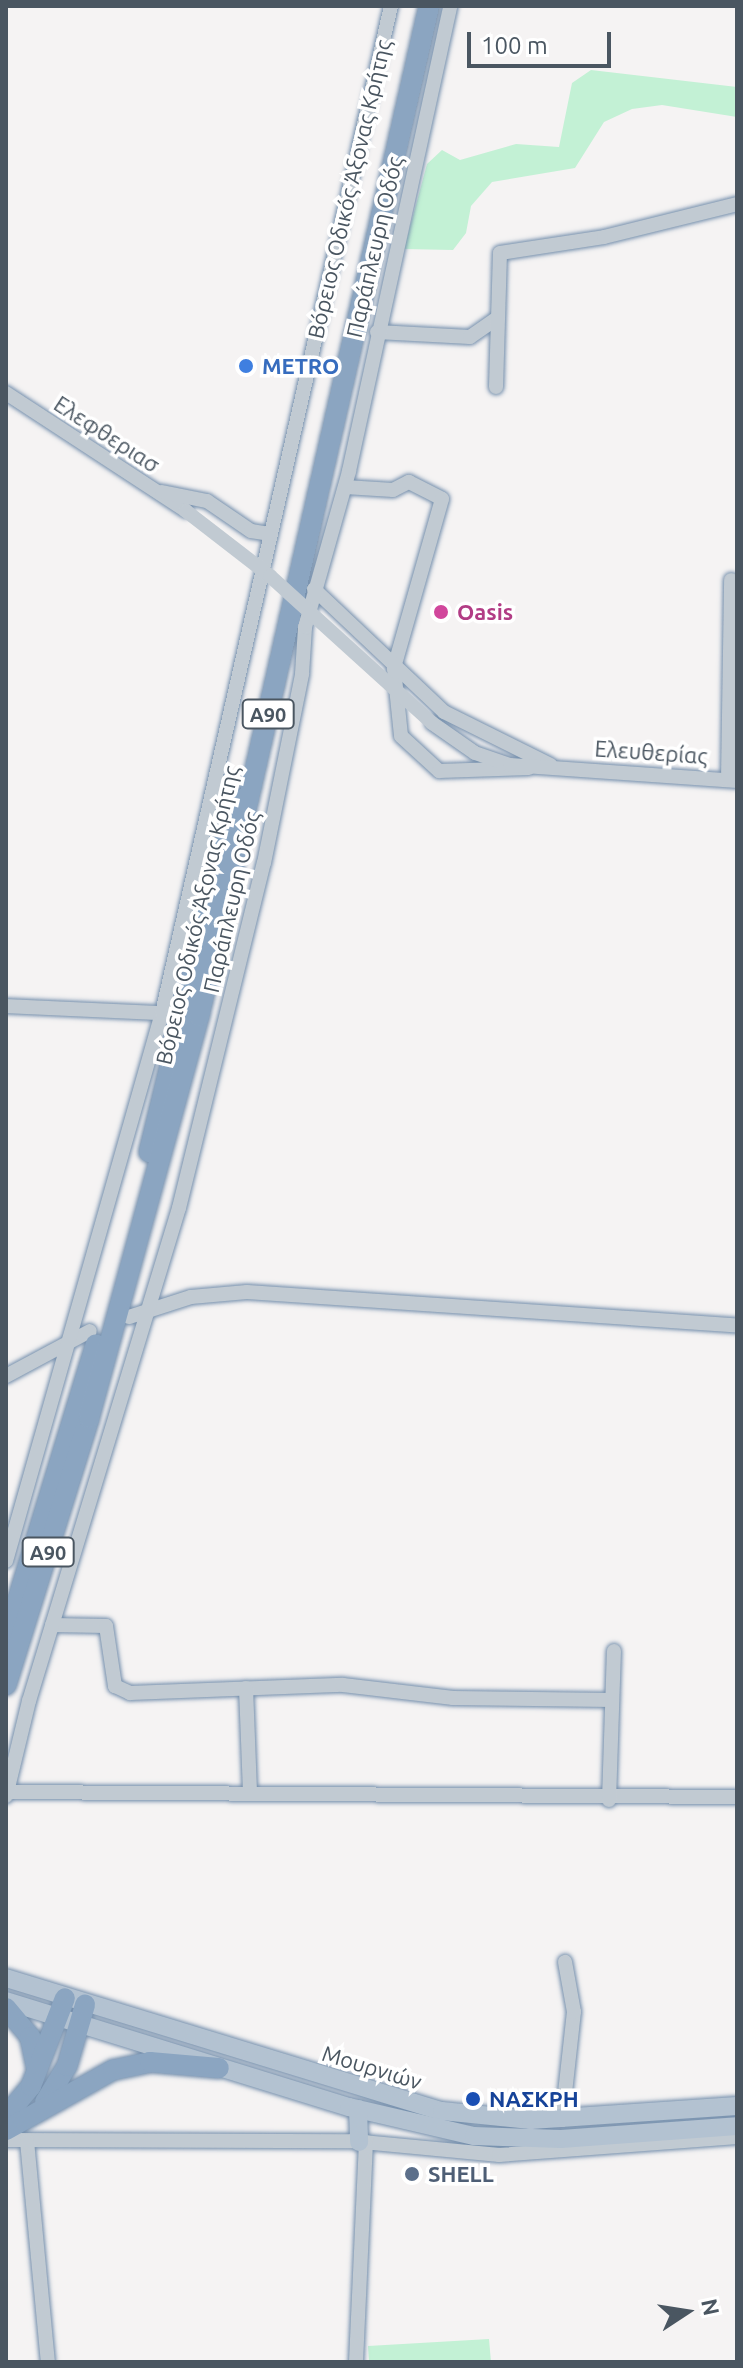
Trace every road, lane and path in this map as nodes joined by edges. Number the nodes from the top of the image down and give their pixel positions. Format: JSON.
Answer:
{"nodes":[{"id":1,"x":391,"y":6,"type":"edge"},
{"id":2,"x":415,"y":6,"type":"edge"},
{"id":3,"x":429,"y":6,"type":"edge"},
{"id":4,"x":450,"y":6,"type":"edge"},
{"id":5,"x":737,"y":204,"type":"edge"},
{"id":6,"x":496,"y":319,"type":"junction"},
{"id":7,"x":377,"y":332,"type":"junction"},
{"id":8,"x":496,"y":387,"type":"dead end"},
{"id":9,"x":6,"y":393,"type":"edge"},
{"id":10,"x":345,"y":487,"type":"junction"},
{"id":11,"x":155,"y":491,"type":"junction"},
{"id":12,"x":271,"y":534,"type":"junction"},
{"id":13,"x":731,"y":580,"type":"dead end"},
{"id":14,"x":314,"y":589,"type":"junction"},
{"id":15,"x":394,"y":668,"type":"junction"},
{"id":16,"x":529,"y":768,"type":"junction"},
{"id":17,"x":565,"y":770,"type":"junction"},
{"id":18,"x":732,"y":780,"type":"edge"},
{"id":19,"x":6,"y":1006,"type":"edge"},
{"id":20,"x":162,"y":1013,"type":"junction"},
{"id":21,"x":146,"y":1311,"type":"junction"},
{"id":22,"x":129,"y":1317,"type":"dead end"},
{"id":23,"x":737,"y":1325,"type":"edge"},
{"id":24,"x":90,"y":1331,"type":"dead end"},
{"id":25,"x":72,"y":1337,"type":"junction"},
{"id":26,"x":6,"y":1376,"type":"edge"},
{"id":27,"x":6,"y":1561,"type":"edge"},
{"id":28,"x":52,"y":1625,"type":"junction"},
{"id":29,"x":6,"y":1638,"type":"edge"},
{"id":30,"x":614,"y":1651,"type":"dead end"},
{"id":31,"x":6,"y":1685,"type":"edge"},
{"id":32,"x":246,"y":1688,"type":"junction"},
{"id":33,"x":612,"y":1700,"type":"junction"},
{"id":34,"x":250,"y":1792,"type":"junction"},
{"id":35,"x":6,"y":1794,"type":"edge"},
{"id":36,"x":737,"y":1797,"type":"edge"},
{"id":37,"x":609,"y":1800,"type":"junction"},
{"id":38,"x":565,"y":1962,"type":"dead end"},
{"id":39,"x":6,"y":1978,"type":"edge"},
{"id":40,"x":6,"y":2001,"type":"edge"},
{"id":41,"x":61,"y":2007,"type":"junction"},
{"id":42,"x":6,"y":2008,"type":"edge"},
{"id":43,"x":82,"y":2013,"type":"junction"},
{"id":44,"x":219,"y":2068,"type":"junction"},
{"id":45,"x":36,"y":2070,"type":"junction"},
{"id":46,"x":737,"y":2106,"type":"edge"},
{"id":47,"x":358,"y":2109,"type":"junction"},
{"id":48,"x":34,"y":2113,"type":"junction"},
{"id":49,"x":6,"y":2116,"type":"edge"},
{"id":50,"x":562,"y":2120,"type":"junction"},
{"id":51,"x":737,"y":2126,"type":"edge"},
{"id":52,"x":737,"y":2137,"type":"edge"},
{"id":53,"x":12,"y":2140,"type":"edge"},
{"id":54,"x":363,"y":2142,"type":"junction"},
{"id":55,"x":48,"y":2362,"type":"edge"},
{"id":56,"x":356,"y":2362,"type":"edge"}],
"edges":[{"from":1,"to":12,"type":"street","name":"Παράπλευρη Οδός"},
{"from":2,"to":29,"type":"highway","name":"Βόρειος Οδικός Άξονας Κρήτης","number":"Α90"},
{"from":3,"to":31,"type":"highway","name":"Βόρειος Οδικός Άξονας Κρήτης","number":"Α90"},
{"from":4,"to":7,"type":"street","name":"Παράπλευρη Οδός"},
{"from":5,"to":6,"type":"street"},
{"from":6,"to":7,"type":"street"},
{"from":6,"to":8,"type":"street"},
{"from":7,"to":10,"type":"street","name":"Παράπλευρη Οδός"},
{"from":9,"to":11,"type":"street","name":"Ελεφθεριασ"},
{"from":10,"to":14,"type":"street","name":"Παράπλευρη Οδός"},
{"from":10,"to":15,"type":"street"},
{"from":11,"to":12,"type":"street"},
{"from":11,"to":16,"type":"street","name":"Ελεφθεριασ","bridge":true},
{"from":12,"to":20,"type":"street","name":"Παράπλευρη Οδός"},
{"from":13,"to":18,"type":"street"},
{"from":14,"to":15,"type":"street"},
{"from":14,"to":21,"type":"street","name":"Παράπλευρη Οδός"},
{"from":15,"to":16,"type":"street"},
{"from":15,"to":17,"type":"street"},
{"from":16,"to":17,"type":"street","name":"Ελευθερίας"},
{"from":17,"to":18,"type":"street","name":"Ελευθερίας"},
{"from":19,"to":20,"type":"street"},
{"from":20,"to":25,"type":"street","name":"Παράπλευρη Οδός"},
{"from":21,"to":22,"type":"street"},
{"from":21,"to":23,"type":"street"},
{"from":21,"to":28,"type":"street","name":"Παράπλευρη Οδός"},
{"from":24,"to":25,"type":"street"},
{"from":25,"to":26,"type":"street"},
{"from":25,"to":27,"type":"street","name":"Παράπλευρη Οδός"},
{"from":28,"to":32,"type":"street"},
{"from":28,"to":35,"type":"street","name":"Παράπλευρη Οδός"},
{"from":30,"to":33,"type":"street"},
{"from":32,"to":33,"type":"street"},
{"from":32,"to":34,"type":"street"},
{"from":33,"to":37,"type":"street"},
{"from":34,"to":35,"type":"street"},
{"from":34,"to":37,"type":"street"},
{"from":36,"to":37,"type":"street"},
{"from":38,"to":50,"type":"street"},
{"from":39,"to":41,"type":"main road"},
{"from":40,"to":41,"type":"main road"},
{"from":41,"to":43,"type":"main road"},
{"from":41,"to":45,"type":"highway"},
{"from":42,"to":45,"type":"highway"},
{"from":43,"to":44,"type":"main road"},
{"from":43,"to":48,"type":"highway"},
{"from":43,"to":50,"type":"main road","name":"Μουρνιών"},
{"from":44,"to":47,"type":"main road"},
{"from":44,"to":48,"type":"highway"},
{"from":45,"to":49,"type":"highway"},
{"from":46,"to":50,"type":"main road","name":"Μουρνιών"},
{"from":47,"to":51,"type":"main road"},
{"from":47,"to":54,"type":"main road"},
{"from":48,"to":53,"type":"highway"},
{"from":52,"to":54,"type":"street"},
{"from":53,"to":54,"type":"street"},
{"from":53,"to":55,"type":"street"},
{"from":54,"to":56,"type":"street"}]}
